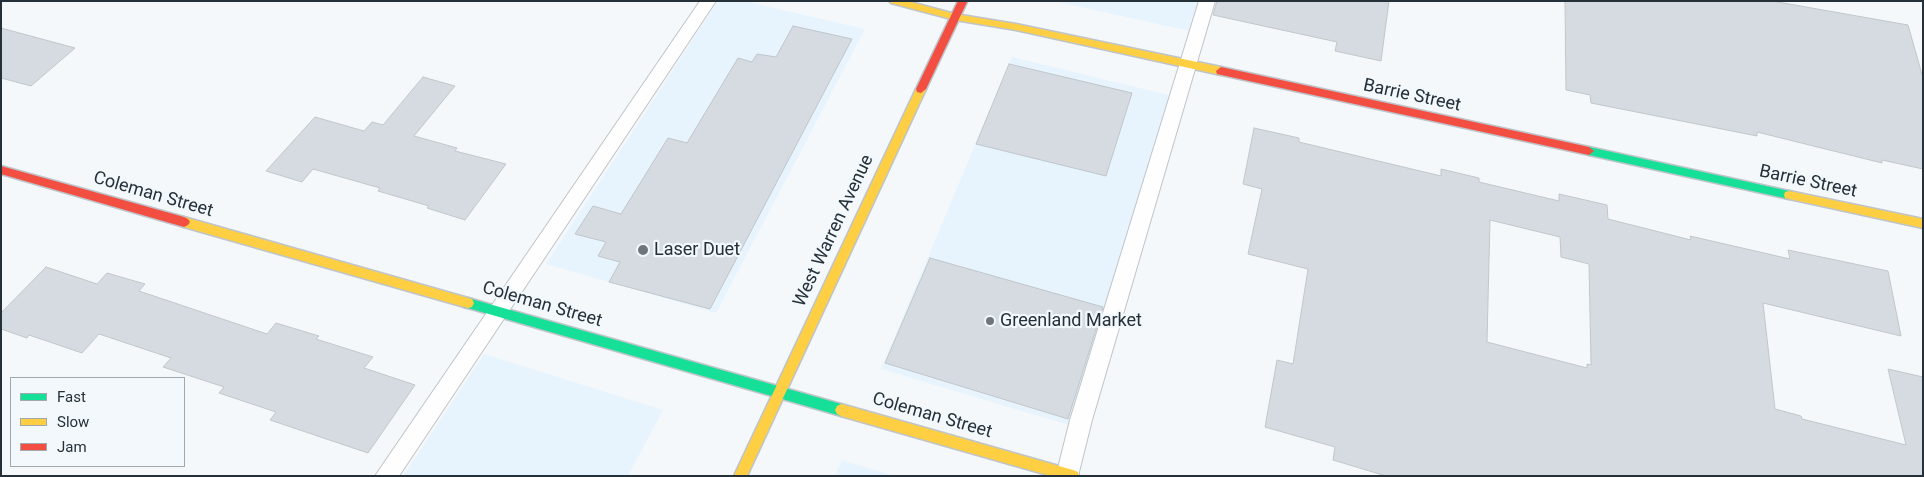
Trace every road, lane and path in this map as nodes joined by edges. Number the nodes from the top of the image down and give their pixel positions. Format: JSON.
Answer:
{"nodes":[{"id":1,"x":708,"y":1,"type":"edge"},
{"id":2,"x":894,"y":1,"type":"edge"},
{"id":3,"x":962,"y":1,"type":"edge"},
{"id":4,"x":1207,"y":1,"type":"edge"},
{"id":5,"x":955,"y":17,"type":"junction"},
{"id":6,"x":1186,"y":66,"type":"junction"},
{"id":7,"x":1,"y":170,"type":"edge"},
{"id":8,"x":1923,"y":224,"type":"edge"},
{"id":9,"x":498,"y":311,"type":"junction"},
{"id":10,"x":778,"y":390,"type":"junction"},
{"id":11,"x":1069,"y":475,"type":"edge"},
{"id":12,"x":386,"y":476,"type":"edge"},
{"id":13,"x":740,"y":476,"type":"edge"}],
"edges":[{"from":1,"to":9,"type":"lane"},
{"from":2,"to":5,"type":"street","name":"Barrie Street"},
{"from":3,"to":5,"type":"street","name":"West Warren Avenue"},
{"from":4,"to":6,"type":"lane"},
{"from":5,"to":6,"type":"street","name":"Barrie Street"},
{"from":5,"to":10,"type":"street","name":"West Warren Avenue"},
{"from":6,"to":8,"type":"street","name":"Barrie Street"},
{"from":6,"to":11,"type":"lane"},
{"from":7,"to":9,"type":"street","name":"Coleman Street"},
{"from":9,"to":10,"type":"street","name":"Coleman Street"},
{"from":9,"to":12,"type":"lane"},
{"from":10,"to":11,"type":"street","name":"Coleman Street"},
{"from":10,"to":13,"type":"street","name":"West Warren Avenue"}]}
